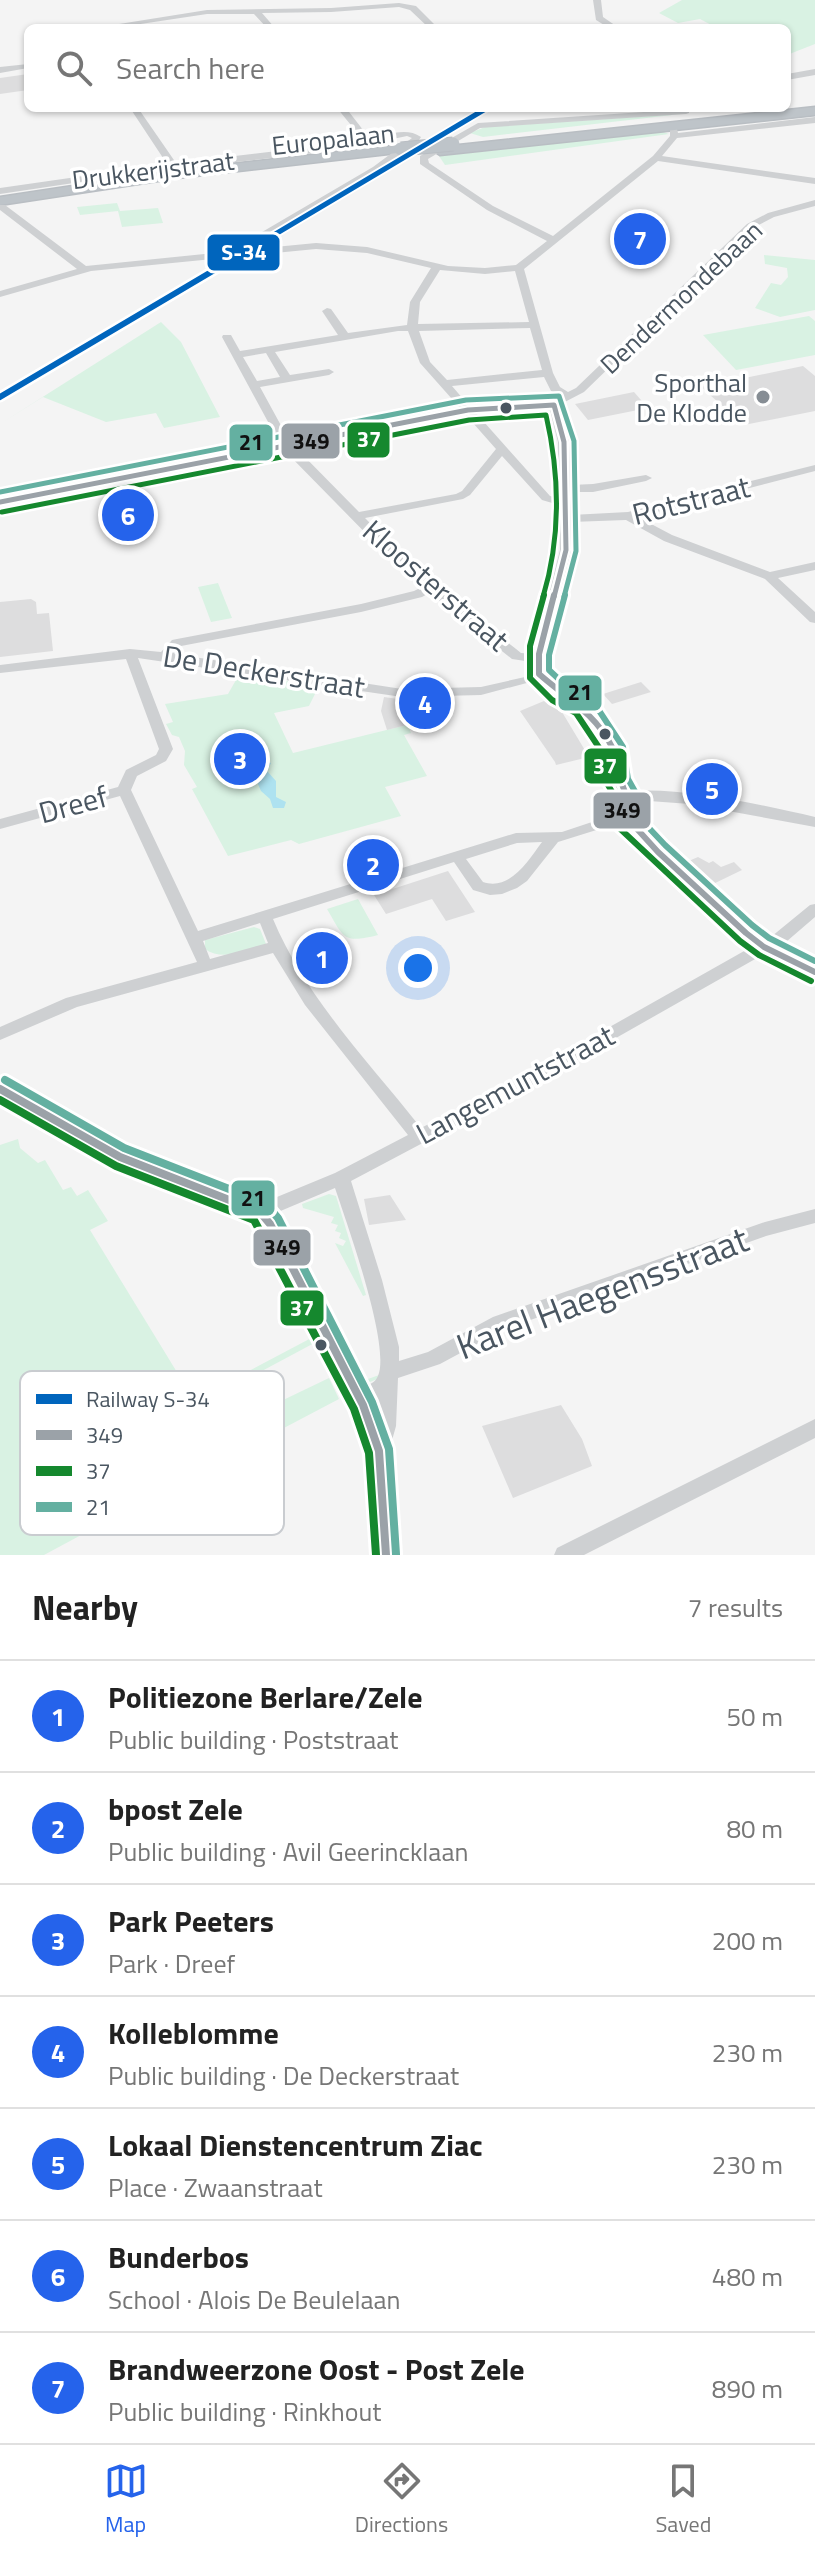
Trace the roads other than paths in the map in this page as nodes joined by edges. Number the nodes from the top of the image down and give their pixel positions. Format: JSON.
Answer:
{"nodes":[{"id":1,"x":597,"y":0,"type":"edge"},
{"id":2,"x":256,"y":11,"type":"junction"},
{"id":3,"x":125,"y":24,"type":"edge"},
{"id":4,"x":267,"y":24,"type":"edge"},
{"id":5,"x":430,"y":24,"type":"edge"},
{"id":6,"x":609,"y":24,"type":"edge"},
{"id":7,"x":24,"y":67,"type":"edge"},
{"id":8,"x":0,"y":70,"type":"edge"},
{"id":9,"x":815,"y":72,"type":"edge"},
{"id":10,"x":791,"y":76,"type":"edge"},
{"id":11,"x":815,"y":108,"type":"edge"},
{"id":12,"x":791,"y":109,"type":"edge"},
{"id":13,"x":137,"y":112,"type":"edge"},
{"id":14,"x":345,"y":112,"type":"edge"},
{"id":15,"x":713,"y":112,"type":"edge"},
{"id":16,"x":790,"y":112,"type":"edge"},
{"id":17,"x":791,"y":112,"type":"edge"},
{"id":18,"x":688,"y":113,"type":"edge"},
{"id":19,"x":815,"y":120,"type":"edge"},
{"id":20,"x":673,"y":131,"type":"junction"},
{"id":21,"x":355,"y":145,"type":"junction"},
{"id":22,"x":395,"y":153,"type":"junction"},
{"id":23,"x":657,"y":158,"type":"junction"},
{"id":24,"x":173,"y":166,"type":"junction"},
{"id":25,"x":815,"y":181,"type":"edge"},
{"id":26,"x":0,"y":191,"type":"edge"},
{"id":27,"x":815,"y":203,"type":"edge"},
{"id":28,"x":3,"y":209,"type":"edge"},
{"id":29,"x":555,"y":241,"type":"junction"},
{"id":30,"x":236,"y":253,"type":"junction"},
{"id":31,"x":437,"y":267,"type":"junction"},
{"id":32,"x":519,"y":268,"type":"junction"},
{"id":33,"x":84,"y":269,"type":"junction"},
{"id":34,"x":0,"y":294,"type":"edge"},
{"id":35,"x":327,"y":311,"type":"dead end"},
{"id":36,"x":535,"y":325,"type":"junction"},
{"id":37,"x":411,"y":328,"type":"junction"},
{"id":38,"x":227,"y":337,"type":"dead end"},
{"id":39,"x":346,"y":338,"type":"junction"},
{"id":40,"x":269,"y":350,"type":"junction"},
{"id":41,"x":236,"y":355,"type":"junction"},
{"id":42,"x":329,"y":372,"type":"dead end"},
{"id":43,"x":548,"y":373,"type":"junction"},
{"id":44,"x":287,"y":379,"type":"junction"},
{"id":45,"x":444,"y":384,"type":"junction"},
{"id":46,"x":253,"y":385,"type":"junction"},
{"id":47,"x":570,"y":397,"type":"junction"},
{"id":48,"x":554,"y":405,"type":"junction"},
{"id":49,"x":468,"y":410,"type":"junction"},
{"id":50,"x":286,"y":445,"type":"junction"},
{"id":51,"x":502,"y":448,"type":"junction"},
{"id":52,"x":815,"y":468,"type":"edge"},
{"id":53,"x":646,"y":478,"type":"dead end"},
{"id":54,"x":567,"y":489,"type":"junction"},
{"id":55,"x":0,"y":502,"type":"edge"},
{"id":56,"x":565,"y":503,"type":"junction"},
{"id":57,"x":357,"y":516,"type":"junction"},
{"id":58,"x":628,"y":516,"type":"junction"},
{"id":59,"x":565,"y":519,"type":"junction"},
{"id":60,"x":815,"y":566,"type":"edge"},
{"id":61,"x":769,"y":576,"type":"junction"},
{"id":62,"x":431,"y":587,"type":"junction"},
{"id":63,"x":815,"y":619,"type":"edge"},
{"id":64,"x":130,"y":653,"type":"junction"},
{"id":65,"x":165,"y":655,"type":"junction"},
{"id":66,"x":538,"y":667,"type":"junction"},
{"id":67,"x":0,"y":669,"type":"edge"},
{"id":68,"x":124,"y":790,"type":"junction"},
{"id":69,"x":627,"y":796,"type":"junction"},
{"id":70,"x":622,"y":817,"type":"junction"},
{"id":71,"x":815,"y":822,"type":"edge"},
{"id":72,"x":0,"y":824,"type":"edge"},
{"id":73,"x":553,"y":838,"type":"junction"},
{"id":74,"x":457,"y":856,"type":"junction"},
{"id":75,"x":815,"y":909,"type":"edge"},
{"id":76,"x":265,"y":917,"type":"junction"},
{"id":77,"x":194,"y":938,"type":"junction"},
{"id":78,"x":277,"y":946,"type":"junction"},
{"id":79,"x":767,"y":947,"type":"junction"},
{"id":80,"x":205,"y":964,"type":"junction"},
{"id":81,"x":815,"y":972,"type":"edge"},
{"id":82,"x":0,"y":1034,"type":"edge"},
{"id":83,"x":0,"y":1089,"type":"edge"},
{"id":84,"x":417,"y":1135,"type":"junction"},
{"id":85,"x":341,"y":1178,"type":"junction"},
{"id":86,"x":260,"y":1212,"type":"junction"},
{"id":87,"x":815,"y":1216,"type":"edge"},
{"id":88,"x":390,"y":1372,"type":"junction"},
{"id":89,"x":359,"y":1397,"type":"junction"},
{"id":90,"x":815,"y":1428,"type":"edge"},
{"id":91,"x":379,"y":1451,"type":"junction"},
{"id":92,"x":386,"y":1555,"type":"edge"},
{"id":93,"x":564,"y":1555,"type":"edge"}],
"edges":[{"from":1,"to":6,"type":"street"},
{"from":2,"to":3,"type":"street"},
{"from":2,"to":4,"type":"street"},
{"from":2,"to":5,"type":"street"},
{"from":7,"to":8,"type":"street"},
{"from":9,"to":10,"type":"street"},
{"from":11,"to":12,"type":"highway","name":"Europalaan"},
{"from":11,"to":17,"type":"highway","name":"Europalaan"},
{"from":13,"to":24,"type":"street"},
{"from":14,"to":21,"type":"street"},
{"from":15,"to":18,"type":"highway","name":"Europalaan"},
{"from":16,"to":20,"type":"highway","name":"Europalaan"},
{"from":18,"to":22,"type":"highway","name":"Europalaan","bridge":true},
{"from":18,"to":29,"type":"street"},
{"from":19,"to":20,"type":"street"},
{"from":20,"to":22,"type":"highway","name":"Europalaan"},
{"from":20,"to":23,"type":"street"},
{"from":21,"to":24,"type":"street","name":"Drukkerijstraat"},
{"from":21,"to":30,"type":"street","name":"Drukkerijstraat"},
{"from":22,"to":28,"type":"highway","name":"Europalaan"},
{"from":23,"to":25,"type":"street"},
{"from":23,"to":29,"type":"street"},
{"from":24,"to":26,"type":"street","name":"Drukkerijstraat"},
{"from":27,"to":47,"type":"street","name":"Dendermondebaan"},
{"from":28,"to":33,"type":"street"},
{"from":29,"to":32,"type":"street"},
{"from":30,"to":31,"type":"street"},
{"from":30,"to":33,"type":"street"},
{"from":31,"to":32,"type":"street"},
{"from":31,"to":37,"type":"street"},
{"from":32,"to":36,"type":"street"},
{"from":33,"to":34,"type":"street"},
{"from":35,"to":39,"type":"street"},
{"from":36,"to":37,"type":"street"},
{"from":36,"to":43,"type":"street"},
{"from":37,"to":39,"type":"street"},
{"from":37,"to":45,"type":"street"},
{"from":38,"to":41,"type":"street"},
{"from":39,"to":40,"type":"street"},
{"from":40,"to":41,"type":"street"},
{"from":40,"to":44,"type":"street"},
{"from":41,"to":46,"type":"street"},
{"from":42,"to":44,"type":"street"},
{"from":43,"to":45,"type":"street"},
{"from":43,"to":47,"type":"street"},
{"from":44,"to":46,"type":"street"},
{"from":45,"to":49,"type":"street"},
{"from":46,"to":50,"type":"street"},
{"from":47,"to":48,"type":"street","name":"Dendermondebaan"},
{"from":48,"to":49,"type":"street"},
{"from":48,"to":54,"type":"street"},
{"from":49,"to":50,"type":"street"},
{"from":49,"to":51,"type":"street"},
{"from":50,"to":55,"type":"street"},
{"from":50,"to":57,"type":"street"},
{"from":51,"to":56,"type":"street"},
{"from":51,"to":57,"type":"street","name":"Kloosterstraat"},
{"from":52,"to":58,"type":"street","name":"Rotstraat"},
{"from":53,"to":54,"type":"street"},
{"from":54,"to":56,"type":"street"},
{"from":56,"to":59,"type":"street"},
{"from":57,"to":62,"type":"street","name":"Kloosterstraat"},
{"from":58,"to":59,"type":"street","name":"Rotstraat"},
{"from":58,"to":61,"type":"street"},
{"from":59,"to":66,"type":"street"},
{"from":60,"to":61,"type":"street"},
{"from":61,"to":63,"type":"street"},
{"from":62,"to":65,"type":"street"},
{"from":62,"to":66,"type":"street","name":"Kloosterstraat"},
{"from":64,"to":65,"type":"street","name":"De Deckerstraat"},
{"from":64,"to":67,"type":"street","name":"De Deckerstraat"},
{"from":64,"to":68,"type":"street","name":"Dreef"},
{"from":65,"to":66,"type":"street","name":"De Deckerstraat"},
{"from":66,"to":69,"type":"street","name":"Kloosterstraat"},
{"from":68,"to":72,"type":"street","name":"Dreef"},
{"from":68,"to":77,"type":"street"},
{"from":69,"to":70,"type":"street"},
{"from":69,"to":71,"type":"street"},
{"from":70,"to":73,"type":"street"},
{"from":70,"to":79,"type":"street"},
{"from":73,"to":74,"type":"street"},
{"from":73,"to":74,"type":"street"},
{"from":74,"to":76,"type":"street"},
{"from":75,"to":79,"type":"street","name":"Langemuntstraat"},
{"from":76,"to":77,"type":"street"},
{"from":76,"to":78,"type":"street"},
{"from":77,"to":80,"type":"street"},
{"from":78,"to":80,"type":"street"},
{"from":78,"to":84,"type":"street"},
{"from":79,"to":81,"type":"street"},
{"from":79,"to":84,"type":"street","name":"Langemuntstraat"},
{"from":80,"to":82,"type":"street"},
{"from":83,"to":86,"type":"street"},
{"from":84,"to":85,"type":"street","name":"Langemuntstraat"},
{"from":85,"to":86,"type":"street","name":"Langemuntstraat"},
{"from":85,"to":88,"type":"street"},
{"from":86,"to":89,"type":"street"},
{"from":87,"to":88,"type":"street","name":"Karel Haegensstraat"},
{"from":88,"to":89,"type":"street"},
{"from":88,"to":91,"type":"street"},
{"from":89,"to":91,"type":"street"},
{"from":90,"to":93,"type":"street"},
{"from":91,"to":92,"type":"street"}]}
